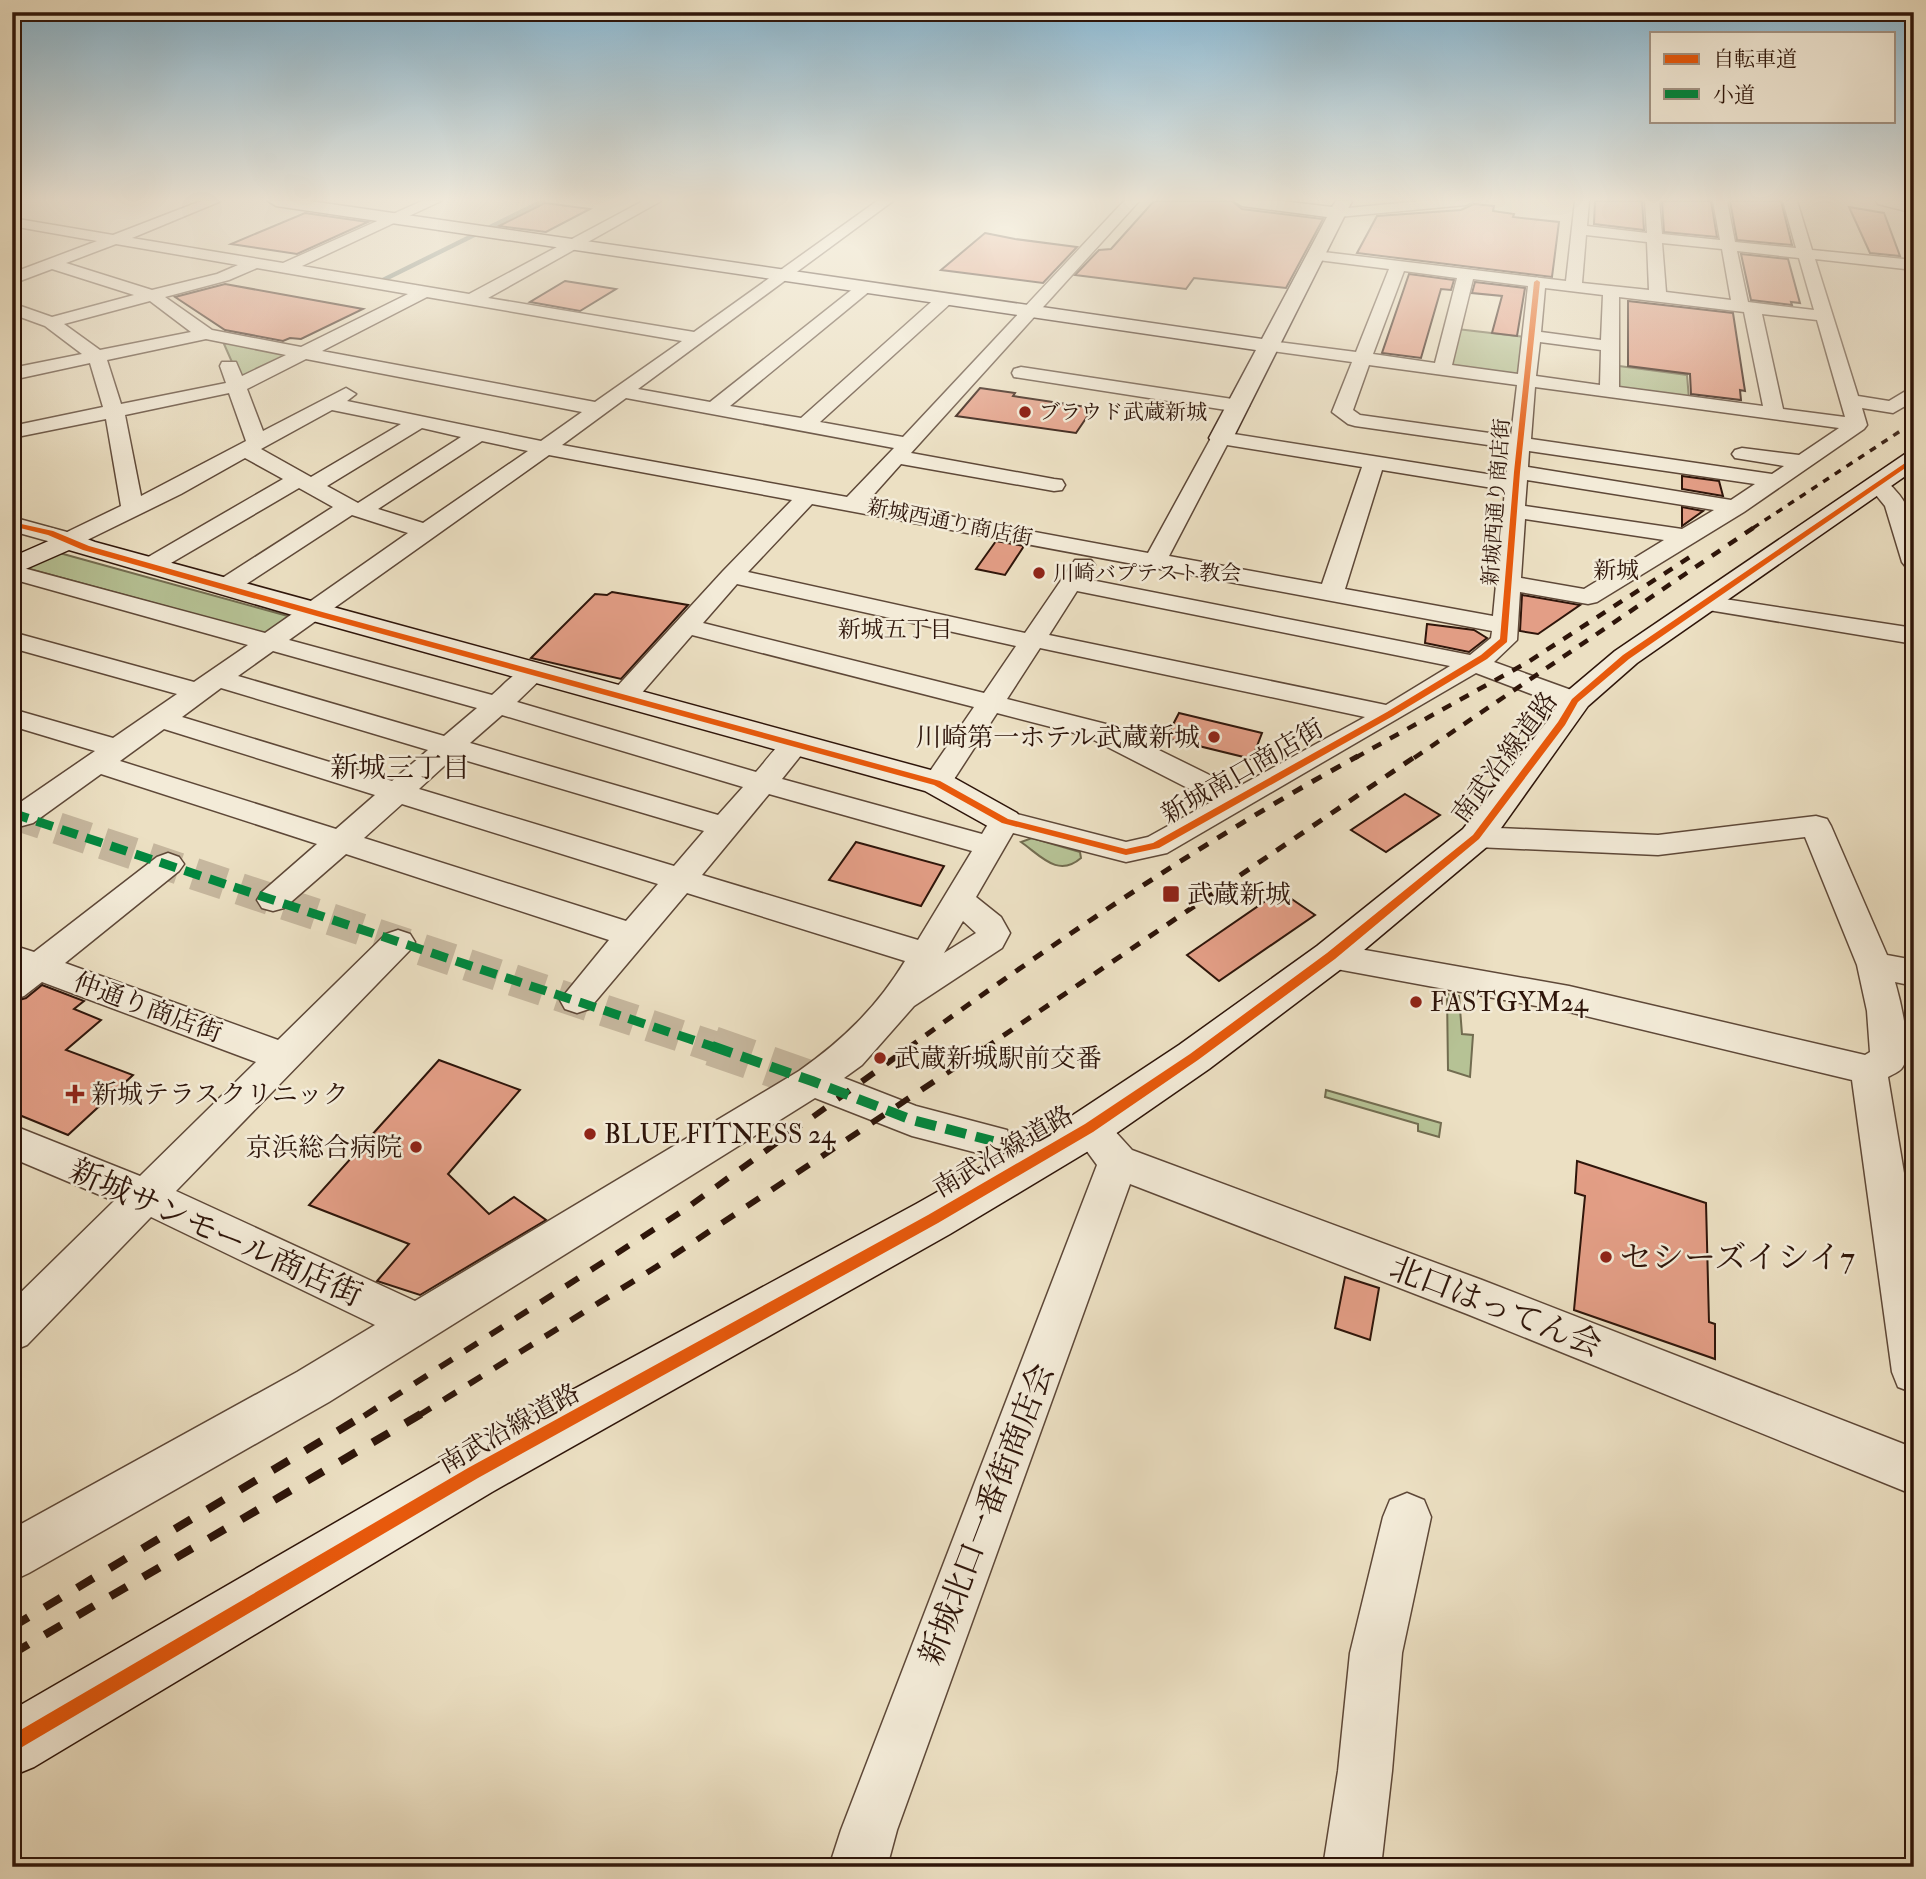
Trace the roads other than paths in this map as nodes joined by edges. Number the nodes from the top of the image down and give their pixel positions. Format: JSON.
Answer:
{"nodes":[{"id":1,"x":130,"y":289,"type":"edge"},
{"id":2,"x":180,"y":289,"type":"edge"},
{"id":3,"x":406,"y":289,"type":"edge"},
{"id":4,"x":492,"y":289,"type":"edge"},
{"id":5,"x":765,"y":289,"type":"edge"},
{"id":6,"x":863,"y":289,"type":"edge"},
{"id":7,"x":876,"y":289,"type":"edge"},
{"id":8,"x":1051,"y":289,"type":"edge"},
{"id":9,"x":1299,"y":289,"type":"edge"},
{"id":10,"x":1391,"y":289,"type":"edge"},
{"id":11,"x":1462,"y":289,"type":"edge"},
{"id":12,"x":1536,"y":289,"type":"edge"},
{"id":13,"x":1594,"y":289,"type":"edge"},
{"id":14,"x":1657,"y":289,"type":"edge"},
{"id":15,"x":1741,"y":289,"type":"edge"},
{"id":16,"x":1816,"y":289,"type":"edge"},
{"id":17,"x":1611,"y":291,"type":"junction"},
{"id":18,"x":425,"y":292,"type":"junction"},
{"id":19,"x":153,"y":296,"type":"junction"},
{"id":20,"x":1658,"y":296,"type":"junction"},
{"id":21,"x":944,"y":299,"type":"junction"},
{"id":22,"x":471,"y":300,"type":"junction"},
{"id":23,"x":370,"y":302,"type":"dead end"},
{"id":24,"x":396,"y":307,"type":"junction"},
{"id":25,"x":1746,"y":307,"type":"junction"},
{"id":26,"x":12,"y":308,"type":"edge"},
{"id":27,"x":1031,"y":311,"type":"junction"},
{"id":28,"x":1824,"y":316,"type":"junction"},
{"id":29,"x":50,"y":322,"type":"junction"},
{"id":30,"x":24,"y":328,"type":"dead end"},
{"id":31,"x":211,"y":335,"type":"junction"},
{"id":32,"x":1531,"y":336,"type":"junction"},
{"id":33,"x":697,"y":338,"type":"junction"},
{"id":34,"x":1270,"y":346,"type":"junction"},
{"id":35,"x":1610,"y":346,"type":"junction"},
{"id":36,"x":305,"y":353,"type":"junction"},
{"id":37,"x":97,"y":356,"type":"junction"},
{"id":38,"x":391,"y":369,"type":"junction"},
{"id":39,"x":1442,"y":370,"type":"junction"},
{"id":40,"x":1021,"y":373,"type":"dead end"},
{"id":41,"x":12,"y":374,"type":"edge"},
{"id":42,"x":1360,"y":382,"type":"junction"},
{"id":43,"x":237,"y":386,"type":"junction"},
{"id":44,"x":622,"y":392,"type":"junction"},
{"id":45,"x":1609,"y":392,"type":"junction"},
{"id":46,"x":1914,"y":392,"type":"edge"},
{"id":47,"x":1850,"y":401,"type":"junction"},
{"id":48,"x":328,"y":403,"type":"junction"},
{"id":49,"x":1550,"y":405,"type":"dead end"},
{"id":50,"x":1239,"y":406,"type":"junction"},
{"id":51,"x":599,"y":409,"type":"junction"},
{"id":52,"x":714,"y":409,"type":"junction"},
{"id":53,"x":114,"y":411,"type":"junction"},
{"id":54,"x":1518,"y":411,"type":"junction"},
{"id":55,"x":1774,"y":413,"type":"junction"},
{"id":56,"x":417,"y":423,"type":"junction"},
{"id":57,"x":805,"y":425,"type":"junction"},
{"id":58,"x":1857,"y":425,"type":"junction"},
{"id":59,"x":1548,"y":426,"type":"dead end"},
{"id":60,"x":12,"y":432,"type":"edge"},
{"id":61,"x":478,"y":435,"type":"junction"},
{"id":62,"x":1221,"y":438,"type":"junction"},
{"id":63,"x":1805,"y":439,"type":"dead end"},
{"id":64,"x":1832,"y":443,"type":"junction"},
{"id":65,"x":251,"y":446,"type":"junction"},
{"id":66,"x":545,"y":448,"type":"junction"},
{"id":67,"x":902,"y":451,"type":"junction"},
{"id":68,"x":1722,"y":451,"type":"dead end"},
{"id":69,"x":1802,"y":462,"type":"junction"},
{"id":70,"x":1374,"y":463,"type":"junction"},
{"id":71,"x":1896,"y":471,"type":"edge"},
{"id":72,"x":1516,"y":479,"type":"junction"},
{"id":73,"x":1776,"y":481,"type":"junction"},
{"id":74,"x":305,"y":482,"type":"junction"},
{"id":75,"x":1054,"y":485,"type":"dead end"},
{"id":76,"x":808,"y":496,"type":"junction"},
{"id":77,"x":853,"y":504,"type":"junction"},
{"id":78,"x":1735,"y":506,"type":"junction"},
{"id":79,"x":133,"y":509,"type":"junction"},
{"id":80,"x":354,"y":509,"type":"junction"},
{"id":81,"x":1514,"y":511,"type":"junction"},
{"id":82,"x":12,"y":524,"type":"edge"},
{"id":83,"x":427,"y":532,"type":"junction"},
{"id":84,"x":1686,"y":537,"type":"junction"},
{"id":85,"x":69,"y":540,"type":"junction"},
{"id":86,"x":1094,"y":549,"type":"junction"},
{"id":87,"x":1155,"y":561,"type":"junction"},
{"id":88,"x":1914,"y":562,"type":"edge"},
{"id":89,"x":151,"y":565,"type":"junction"},
{"id":90,"x":12,"y":569,"type":"edge"},
{"id":91,"x":731,"y":576,"type":"junction"},
{"id":92,"x":1071,"y":583,"type":"junction"},
{"id":93,"x":1509,"y":583,"type":"junction"},
{"id":94,"x":225,"y":587,"type":"junction"},
{"id":95,"x":1331,"y":593,"type":"junction"},
{"id":96,"x":1705,"y":603,"type":"junction"},
{"id":97,"x":313,"y":613,"type":"junction"},
{"id":98,"x":686,"y":626,"type":"junction"},
{"id":99,"x":1507,"y":626,"type":"junction"},
{"id":100,"x":1914,"y":636,"type":"edge"},
{"id":101,"x":12,"y":640,"type":"edge"},
{"id":102,"x":1033,"y":640,"type":"junction"},
{"id":103,"x":271,"y":642,"type":"junction"},
{"id":104,"x":1478,"y":660,"type":"junction"},
{"id":105,"x":534,"y":673,"type":"junction"},
{"id":106,"x":209,"y":685,"type":"junction"},
{"id":107,"x":623,"y":697,"type":"junction"},
{"id":108,"x":1576,"y":701,"type":"junction"},
{"id":109,"x":990,"y":703,"type":"junction"},
{"id":110,"x":498,"y":705,"type":"junction"},
{"id":111,"x":1390,"y":714,"type":"junction"},
{"id":112,"x":12,"y":717,"type":"edge"},
{"id":113,"x":160,"y":719,"type":"junction"},
{"id":114,"x":796,"y":744,"type":"junction"},
{"id":115,"x":449,"y":747,"type":"junction"},
{"id":116,"x":107,"y":756,"type":"junction"},
{"id":117,"x":762,"y":783,"type":"junction"},
{"id":118,"x":937,"y":783,"type":"junction"},
{"id":119,"x":397,"y":793,"type":"junction"},
{"id":120,"x":1235,"y":800,"type":"junction"},
{"id":121,"x":22,"y":816,"type":"dead end"},
{"id":122,"x":724,"y":828,"type":"junction"},
{"id":123,"x":997,"y":833,"type":"junction"},
{"id":124,"x":1476,"y":837,"type":"junction"},
{"id":125,"x":340,"y":842,"type":"junction"},
{"id":126,"x":167,"y":864,"type":"dead end"},
{"id":127,"x":679,"y":880,"type":"junction"},
{"id":128,"x":274,"y":900,"type":"dead end"},
{"id":129,"x":958,"y":900,"type":"junction"},
{"id":130,"x":633,"y":935,"type":"junction"},
{"id":131,"x":398,"y":942,"type":"dead end"},
{"id":132,"x":925,"y":955,"type":"junction"},
{"id":133,"x":1331,"y":956,"type":"junction"},
{"id":134,"x":1874,"y":965,"type":"junction"},
{"id":135,"x":21,"y":970,"type":"edge"},
{"id":136,"x":1914,"y":973,"type":"edge"},
{"id":137,"x":902,"y":997,"type":"junction"},
{"id":138,"x":577,"y":1000,"type":"dead end"},
{"id":139,"x":283,"y":1058,"type":"junction"},
{"id":140,"x":1869,"y":1070,"type":"junction"},
{"id":141,"x":812,"y":1081,"type":"junction"},
{"id":142,"x":12,"y":1141,"type":"edge"},
{"id":143,"x":993,"y":1141,"type":"dead end"},
{"id":144,"x":1103,"y":1145,"type":"junction"},
{"id":145,"x":146,"y":1196,"type":"junction"},
{"id":146,"x":418,"y":1324,"type":"junction"},
{"id":147,"x":12,"y":1331,"type":"edge"},
{"id":148,"x":1914,"y":1371,"type":"edge"},
{"id":149,"x":1914,"y":1472,"type":"edge"},
{"id":150,"x":1407,"y":1517,"type":"dead end"},
{"id":151,"x":12,"y":1556,"type":"edge"},
{"id":152,"x":12,"y":1745,"type":"edge"},
{"id":153,"x":858,"y":1867,"type":"edge"},
{"id":154,"x":1352,"y":1867,"type":"edge"}],
"edges":[{"from":1,"to":19,"type":"street"},
{"from":2,"to":19,"type":"street"},
{"from":3,"to":18,"type":"street"},
{"from":4,"to":22,"type":"street"},
{"from":5,"to":33,"type":"street"},
{"from":6,"to":52,"type":"street"},
{"from":7,"to":21,"type":"street"},
{"from":8,"to":27,"type":"street"},
{"from":9,"to":34,"type":"street"},
{"from":10,"to":42,"type":"street"},
{"from":11,"to":39,"type":"street"},
{"from":12,"to":32,"type":"street","name":"新城西通り商店街"},
{"from":13,"to":17,"type":"street"},
{"from":14,"to":20,"type":"street"},
{"from":15,"to":25,"type":"street"},
{"from":16,"to":28,"type":"street"},
{"from":17,"to":20,"type":"street"},
{"from":17,"to":35,"type":"street"},
{"from":18,"to":22,"type":"street"},
{"from":18,"to":24,"type":"street"},
{"from":19,"to":29,"type":"street"},
{"from":19,"to":31,"type":"street"},
{"from":20,"to":25,"type":"street"},
{"from":21,"to":27,"type":"street"},
{"from":21,"to":57,"type":"street"},
{"from":22,"to":33,"type":"street"},
{"from":23,"to":24,"type":"street"},
{"from":24,"to":36,"type":"street"},
{"from":25,"to":28,"type":"street"},
{"from":25,"to":55,"type":"street"},
{"from":26,"to":29,"type":"street"},
{"from":27,"to":34,"type":"street"},
{"from":27,"to":67,"type":"street"},
{"from":28,"to":47,"type":"street"},
{"from":29,"to":30,"type":"street"},
{"from":29,"to":37,"type":"street"},
{"from":31,"to":36,"type":"street"},
{"from":31,"to":37,"type":"street"},
{"from":31,"to":43,"type":"street"},
{"from":32,"to":35,"type":"street"},
{"from":32,"to":54,"type":"street","name":"新城西通り商店街"},
{"from":33,"to":44,"type":"street"},
{"from":34,"to":42,"type":"street"},
{"from":34,"to":50,"type":"street"},
{"from":35,"to":45,"type":"street"},
{"from":36,"to":38,"type":"street"},
{"from":36,"to":43,"type":"street"},
{"from":37,"to":41,"type":"street"},
{"from":37,"to":53,"type":"street"},
{"from":38,"to":48,"type":"street"},
{"from":38,"to":51,"type":"street"},
{"from":39,"to":42,"type":"street"},
{"from":39,"to":54,"type":"street"},
{"from":40,"to":50,"type":"street"},
{"from":42,"to":54,"type":"street"},
{"from":43,"to":53,"type":"street"},
{"from":43,"to":65,"type":"street"},
{"from":44,"to":51,"type":"street"},
{"from":44,"to":52,"type":"street"},
{"from":45,"to":54,"type":"street"},
{"from":45,"to":55,"type":"street"},
{"from":46,"to":47,"type":"street"},
{"from":47,"to":58,"type":"street"},
{"from":48,"to":56,"type":"street","name":"新城西通り商店街"},
{"from":48,"to":65,"type":"street"},
{"from":49,"to":54,"type":"street"},
{"from":50,"to":62,"type":"street"},
{"from":51,"to":66,"type":"street"},
{"from":52,"to":57,"type":"street"},
{"from":53,"to":60,"type":"street"},
{"from":53,"to":79,"type":"street"},
{"from":54,"to":59,"type":"street"},
{"from":54,"to":72,"type":"street","name":"新城西通り商店街"},
{"from":54,"to":73,"type":"street"},
{"from":55,"to":58,"type":"street"},
{"from":56,"to":61,"type":"street","name":"新城西通り商店街"},
{"from":56,"to":74,"type":"street"},
{"from":57,"to":67,"type":"street"},
{"from":58,"to":64,"type":"street"},
{"from":61,"to":66,"type":"street","name":"新城西通り商店街"},
{"from":61,"to":80,"type":"street"},
{"from":62,"to":70,"type":"street"},
{"from":62,"to":87,"type":"street"},
{"from":63,"to":64,"type":"street"},
{"from":64,"to":69,"type":"street"},
{"from":65,"to":74,"type":"street"},
{"from":65,"to":79,"type":"street"},
{"from":66,"to":76,"type":"street","name":"新城西通り商店街"},
{"from":66,"to":83,"type":"street"},
{"from":67,"to":75,"type":"street"},
{"from":67,"to":77,"type":"street"},
{"from":68,"to":69,"type":"street"},
{"from":69,"to":73,"type":"street"},
{"from":70,"to":72,"type":"street"},
{"from":70,"to":95,"type":"street"},
{"from":71,"to":88,"type":"street"},
{"from":71,"to":96,"type":"street","name":"南武沿線道路"},
{"from":72,"to":78,"type":"street"},
{"from":72,"to":81,"type":"street","name":"新城西通り商店街"},
{"from":73,"to":78,"type":"street"},
{"from":74,"to":80,"type":"street"},
{"from":74,"to":89,"type":"street"},
{"from":76,"to":77,"type":"street","name":"新城西通り商店街"},
{"from":76,"to":91,"type":"street"},
{"from":77,"to":86,"type":"street","name":"新城西通り商店街"},
{"from":78,"to":84,"type":"street"},
{"from":79,"to":85,"type":"street"},
{"from":80,"to":83,"type":"street"},
{"from":80,"to":94,"type":"street"},
{"from":81,"to":84,"type":"street"},
{"from":81,"to":93,"type":"street","name":"新城西通り商店街"},
{"from":82,"to":85,"type":"street"},
{"from":83,"to":97,"type":"street"},
{"from":84,"to":93,"type":"street"},
{"from":85,"to":89,"type":"street"},
{"from":85,"to":90,"type":"street"},
{"from":86,"to":87,"type":"street","name":"新城西通り商店街"},
{"from":86,"to":92,"type":"street"},
{"from":87,"to":95,"type":"street","name":"新城西通り商店街"},
{"from":89,"to":94,"type":"street"},
{"from":90,"to":103,"type":"street","name":"新城南口商店街"},
{"from":91,"to":98,"type":"street"},
{"from":91,"to":102,"type":"street"},
{"from":92,"to":102,"type":"street"},
{"from":92,"to":104,"type":"street"},
{"from":93,"to":99,"type":"street","name":"新城西通り商店街"},
{"from":94,"to":97,"type":"street"},
{"from":95,"to":99,"type":"street","name":"新城西通り商店街"},
{"from":96,"to":100,"type":"street"},
{"from":96,"to":108,"type":"street","name":"南武沿線道路"},
{"from":97,"to":103,"type":"street"},
{"from":97,"to":105,"type":"street"},
{"from":98,"to":107,"type":"street"},
{"from":98,"to":109,"type":"street","name":"新城南口商店街"},
{"from":99,"to":104,"type":"street","name":"新城南口商店街"},
{"from":101,"to":106,"type":"street"},
{"from":102,"to":109,"type":"street"},
{"from":102,"to":111,"type":"street"},
{"from":103,"to":106,"type":"street"},
{"from":103,"to":110,"type":"street","name":"新城南口商店街"},
{"from":104,"to":108,"type":"street"},
{"from":104,"to":111,"type":"street","name":"新城南口商店街"},
{"from":105,"to":107,"type":"street"},
{"from":105,"to":110,"type":"street"},
{"from":106,"to":113,"type":"street"},
{"from":106,"to":115,"type":"street"},
{"from":107,"to":114,"type":"street"},
{"from":108,"to":124,"type":"street","name":"南武沿線道路"},
{"from":109,"to":118,"type":"street"},
{"from":109,"to":120,"type":"street","name":"新城南口商店街"},
{"from":110,"to":115,"type":"street"},
{"from":110,"to":117,"type":"street","name":"新城南口商店街"},
{"from":111,"to":120,"type":"street","name":"新城南口商店街"},
{"from":112,"to":116,"type":"street"},
{"from":113,"to":116,"type":"street"},
{"from":113,"to":119,"type":"street"},
{"from":114,"to":117,"type":"street"},
{"from":114,"to":118,"type":"street"},
{"from":115,"to":119,"type":"street"},
{"from":115,"to":122,"type":"street"},
{"from":116,"to":121,"type":"street"},
{"from":116,"to":125,"type":"street"},
{"from":117,"to":122,"type":"street"},
{"from":117,"to":123,"type":"street","name":"新城南口商店街"},
{"from":118,"to":123,"type":"street"},
{"from":119,"to":125,"type":"street"},
{"from":119,"to":127,"type":"street"},
{"from":120,"to":123,"type":"street","name":"新城南口商店街"},
{"from":122,"to":127,"type":"street"},
{"from":123,"to":129,"type":"street"},
{"from":124,"to":133,"type":"street","name":"南武沿線道路"},
{"from":124,"to":134,"type":"street"},
{"from":125,"to":128,"type":"street"},
{"from":125,"to":130,"type":"street"},
{"from":126,"to":135,"type":"street"},
{"from":127,"to":130,"type":"street"},
{"from":127,"to":132,"type":"street"},
{"from":129,"to":132,"type":"street"},
{"from":129,"to":137,"type":"street"},
{"from":130,"to":138,"type":"street"},
{"from":131,"to":139,"type":"street"},
{"from":132,"to":137,"type":"street"},
{"from":133,"to":140,"type":"street"},
{"from":133,"to":144,"type":"street","name":"南武沿線道路"},
{"from":134,"to":136,"type":"street"},
{"from":134,"to":140,"type":"street"},
{"from":135,"to":139,"type":"street","name":"仲通り商店街"},
{"from":137,"to":141,"type":"street"},
{"from":139,"to":145,"type":"street"},
{"from":140,"to":148,"type":"street"},
{"from":141,"to":143,"type":"street"},
{"from":141,"to":146,"type":"street"},
{"from":142,"to":145,"type":"street","name":"新城サンモール商店街"},
{"from":144,"to":149,"type":"street","name":"北口はってん会"},
{"from":144,"to":152,"type":"street","name":"南武沿線道路"},
{"from":144,"to":153,"type":"street","name":"新城北口一番街商店会"},
{"from":145,"to":146,"type":"street","name":"新城サンモール商店街"},
{"from":145,"to":147,"type":"street"},
{"from":146,"to":151,"type":"street"},
{"from":150,"to":154,"type":"street"}]}
